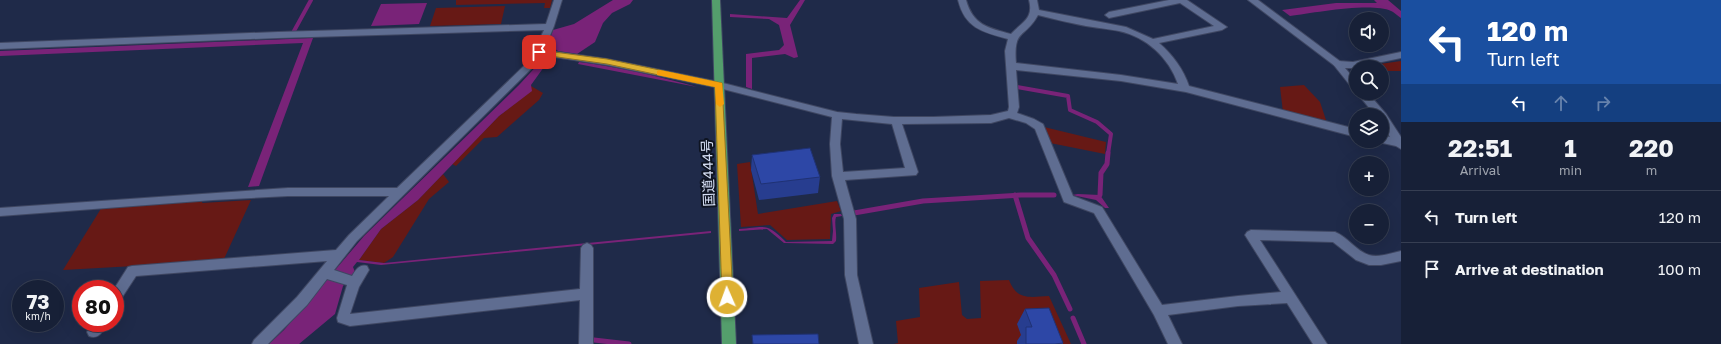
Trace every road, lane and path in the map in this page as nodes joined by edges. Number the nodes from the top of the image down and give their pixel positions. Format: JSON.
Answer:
{"nodes":[{"id":1,"x":558,"y":0,"type":"edge"},
{"id":2,"x":716,"y":0,"type":"edge"},
{"id":3,"x":962,"y":0,"type":"edge"},
{"id":4,"x":1033,"y":0,"type":"edge"},
{"id":5,"x":1182,"y":0,"type":"edge"},
{"id":6,"x":1252,"y":0,"type":"edge"},
{"id":7,"x":1035,"y":12,"type":"junction"},
{"id":8,"x":1109,"y":15,"type":"dead end"},
{"id":9,"x":549,"y":27,"type":"junction"},
{"id":10,"x":1013,"y":37,"type":"junction"},
{"id":11,"x":1151,"y":42,"type":"junction"},
{"id":12,"x":0,"y":46,"type":"edge"},
{"id":13,"x":539,"y":52,"type":"junction"},
{"id":14,"x":1401,"y":55,"type":"edge"},
{"id":15,"x":1338,"y":64,"type":"junction"},
{"id":16,"x":1012,"y":66,"type":"junction"},
{"id":17,"x":1349,"y":79,"type":"edge"},
{"id":18,"x":719,"y":85,"type":"junction"},
{"id":19,"x":1185,"y":89,"type":"junction"},
{"id":20,"x":1368,"y":100,"type":"edge"},
{"id":21,"x":1374,"y":108,"type":"edge"},
{"id":22,"x":1008,"y":114,"type":"junction"},
{"id":23,"x":837,"y":115,"type":"junction"},
{"id":24,"x":896,"y":120,"type":"junction"},
{"id":25,"x":1389,"y":127,"type":"edge"},
{"id":26,"x":1349,"y":131,"type":"edge"},
{"id":27,"x":1389,"y":141,"type":"edge"},
{"id":28,"x":1401,"y":144,"type":"edge"},
{"id":29,"x":838,"y":176,"type":"junction"},
{"id":30,"x":400,"y":192,"type":"junction"},
{"id":31,"x":0,"y":212,"type":"edge"},
{"id":32,"x":587,"y":248,"type":"dead end"},
{"id":33,"x":339,"y":255,"type":"junction"},
{"id":34,"x":1401,"y":256,"type":"edge"},
{"id":35,"x":363,"y":270,"type":"dead end"},
{"id":36,"x":326,"y":273,"type":"junction"},
{"id":37,"x":354,"y":282,"type":"junction"},
{"id":38,"x":124,"y":284,"type":"edge"},
{"id":39,"x":587,"y":294,"type":"junction"},
{"id":40,"x":1290,"y":297,"type":"junction"},
{"id":41,"x":1159,"y":311,"type":"junction"},
{"id":42,"x":259,"y":344,"type":"edge"},
{"id":43,"x":586,"y":344,"type":"edge"},
{"id":44,"x":729,"y":344,"type":"edge"},
{"id":45,"x":866,"y":344,"type":"edge"},
{"id":46,"x":1175,"y":344,"type":"edge"},
{"id":47,"x":1320,"y":344,"type":"edge"}],
"edges":[{"from":1,"to":9,"type":"street"},
{"from":2,"to":18,"type":"highway","name":"国道444号"},
{"from":3,"to":10,"type":"street"},
{"from":4,"to":7,"type":"street"},
{"from":5,"to":8,"type":"street"},
{"from":5,"to":11,"type":"street"},
{"from":6,"to":15,"type":"street"},
{"from":7,"to":10,"type":"street"},
{"from":7,"to":11,"type":"street"},
{"from":9,"to":12,"type":"street"},
{"from":9,"to":13,"type":"street"},
{"from":10,"to":16,"type":"street"},
{"from":11,"to":19,"type":"street"},
{"from":13,"to":18,"type":"street"},
{"from":13,"to":30,"type":"street"},
{"from":14,"to":15,"type":"street"},
{"from":15,"to":17,"type":"street"},
{"from":16,"to":19,"type":"street"},
{"from":16,"to":22,"type":"street"},
{"from":18,"to":23,"type":"street"},
{"from":18,"to":44,"type":"highway","name":"国道444号"},
{"from":19,"to":26,"type":"street"},
{"from":20,"to":21,"type":"street"},
{"from":22,"to":24,"type":"street"},
{"from":22,"to":41,"type":"street"},
{"from":23,"to":24,"type":"street"},
{"from":23,"to":29,"type":"street"},
{"from":24,"to":29,"type":"street"},
{"from":25,"to":28,"type":"street"},
{"from":27,"to":28,"type":"street"},
{"from":29,"to":45,"type":"street"},
{"from":30,"to":31,"type":"street"},
{"from":30,"to":33,"type":"street"},
{"from":32,"to":39,"type":"street"},
{"from":33,"to":36,"type":"street"},
{"from":33,"to":38,"type":"street"},
{"from":34,"to":40,"type":"street"},
{"from":35,"to":37,"type":"street"},
{"from":36,"to":37,"type":"street"},
{"from":36,"to":42,"type":"street"},
{"from":37,"to":39,"type":"street"},
{"from":39,"to":43,"type":"street"},
{"from":40,"to":41,"type":"street"},
{"from":40,"to":47,"type":"street"},
{"from":41,"to":46,"type":"street"}]}
